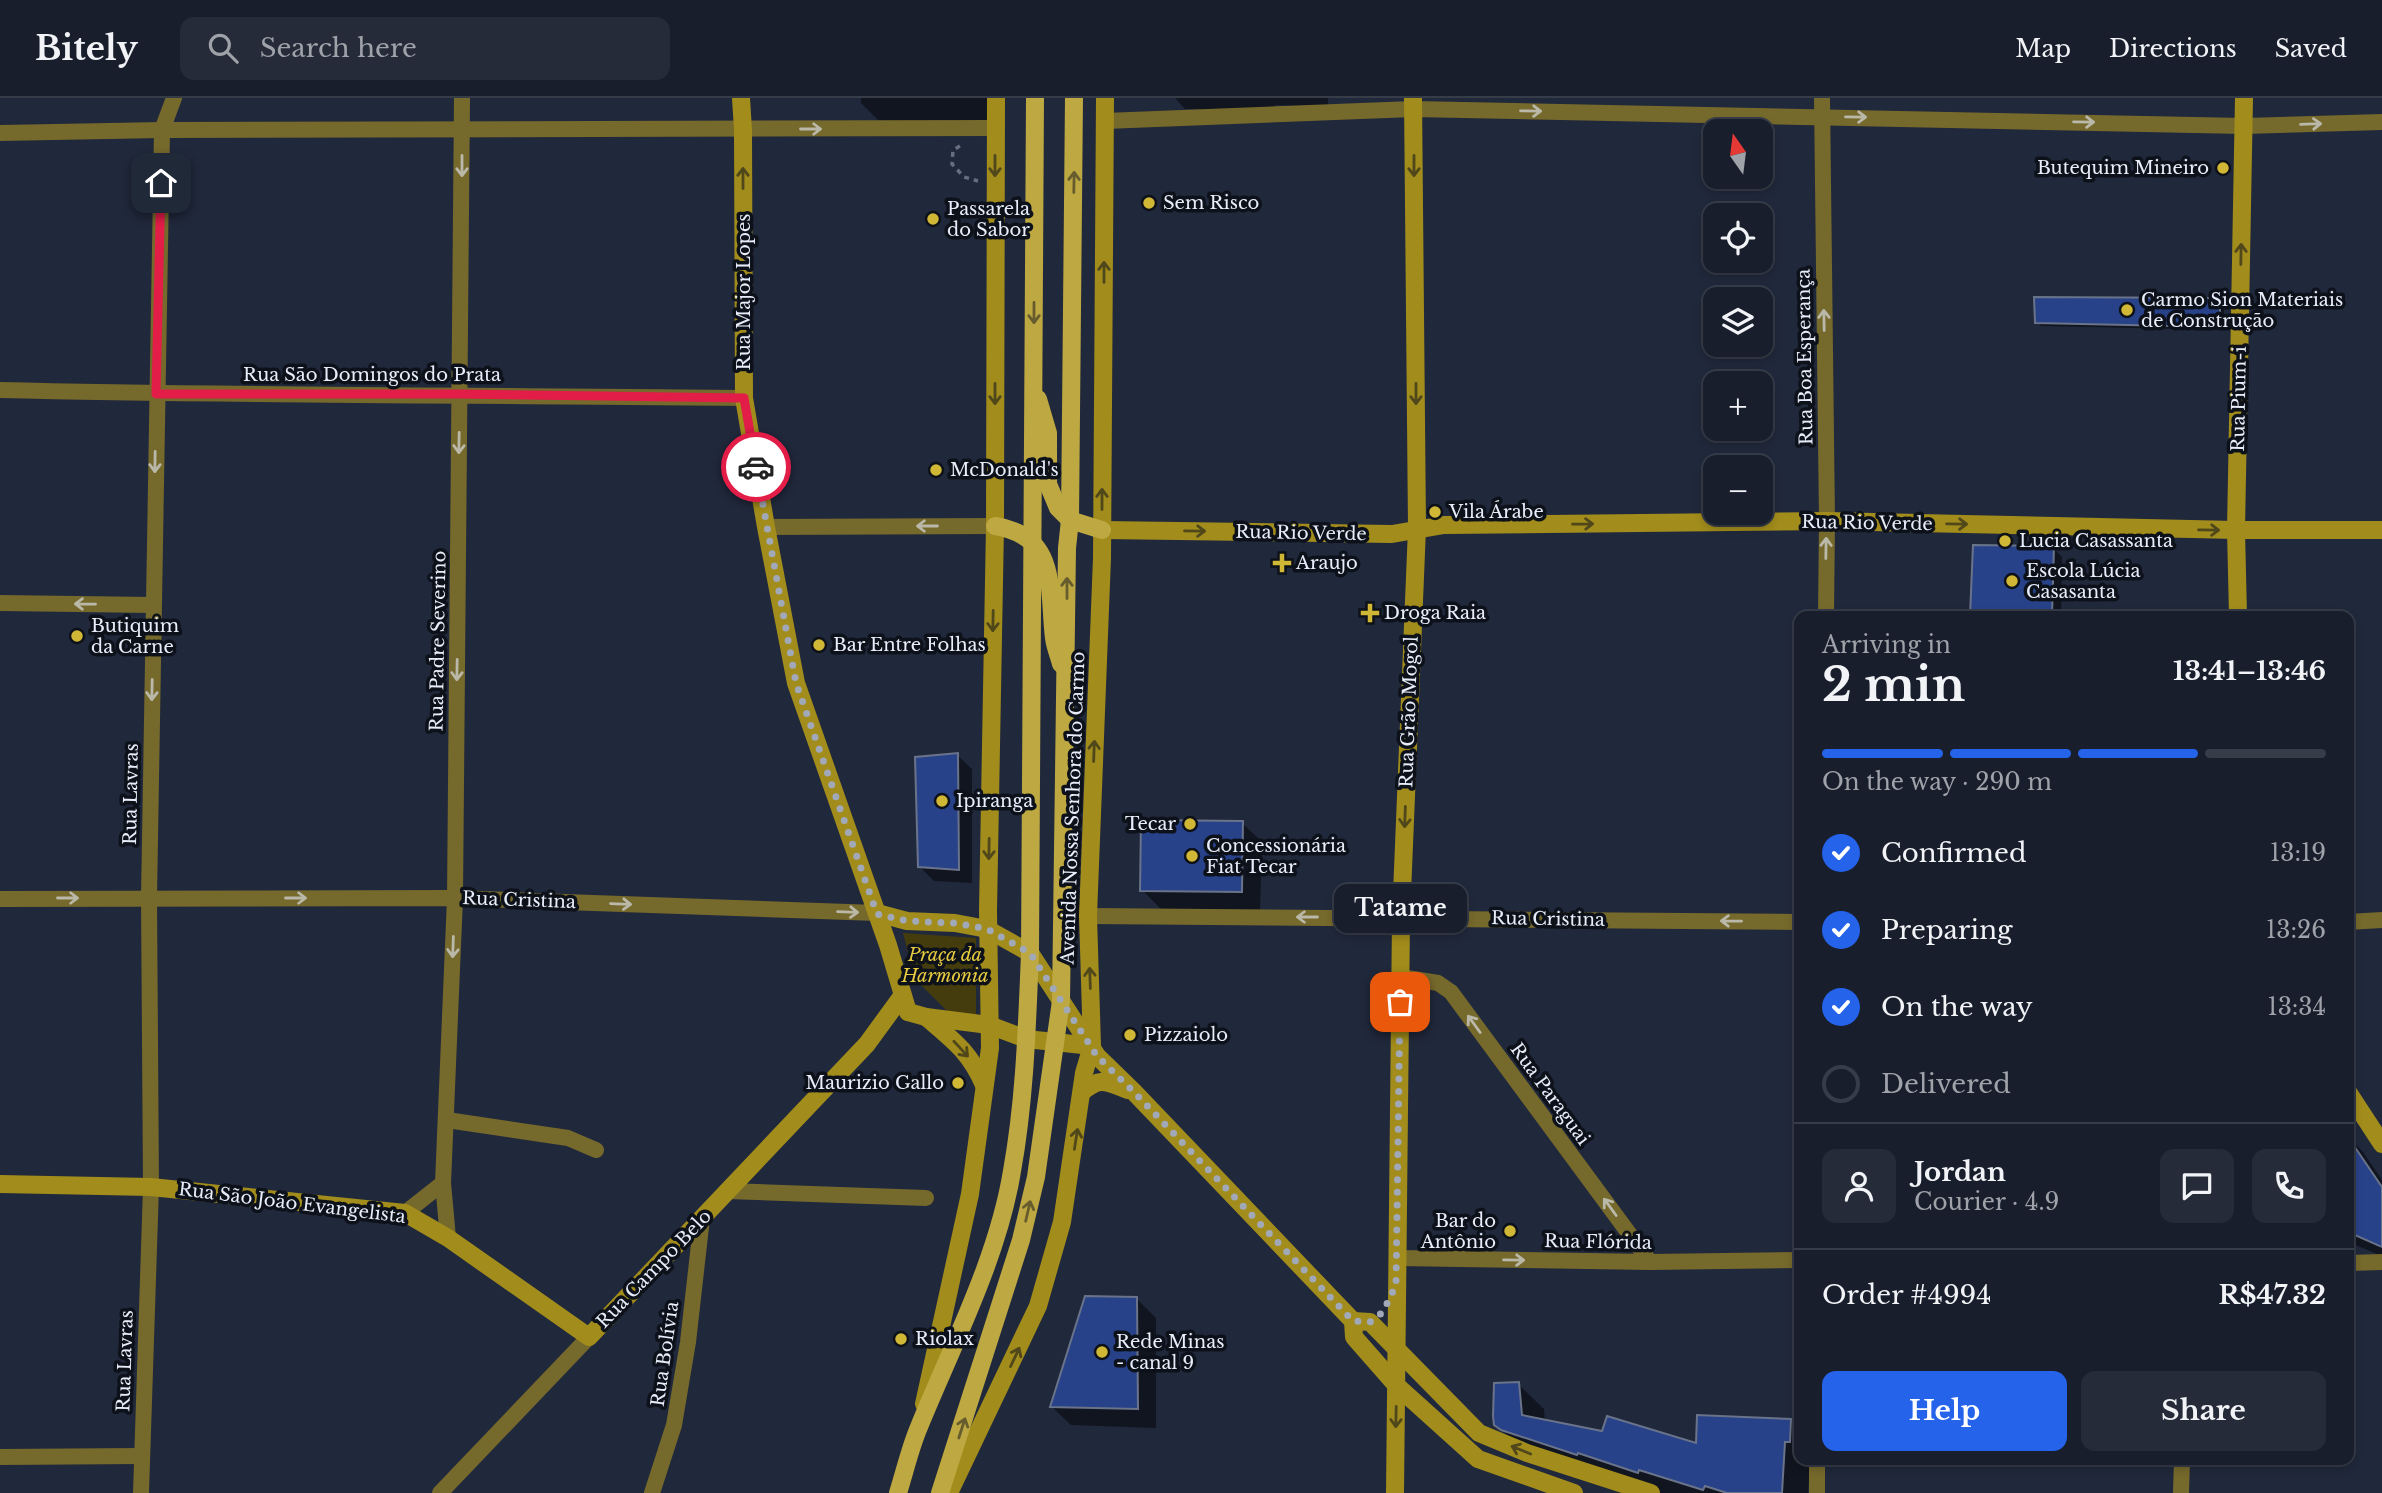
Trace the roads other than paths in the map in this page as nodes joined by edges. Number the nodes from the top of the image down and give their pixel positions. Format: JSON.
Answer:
{"nodes":[{"id":1,"x":174,"y":98,"type":"edge"},
{"id":2,"x":462,"y":98,"type":"edge"},
{"id":3,"x":741,"y":98,"type":"edge"},
{"id":4,"x":996,"y":98,"type":"edge"},
{"id":5,"x":1035,"y":98,"type":"edge"},
{"id":6,"x":1074,"y":98,"type":"edge"},
{"id":7,"x":1105,"y":98,"type":"edge"},
{"id":8,"x":1822,"y":98,"type":"edge"},
{"id":9,"x":2244,"y":98,"type":"edge"},
{"id":10,"x":1413,"y":103,"type":"edge"},
{"id":11,"x":1821,"y":116,"type":"junction"},
{"id":12,"x":1105,"y":121,"type":"junction"},
{"id":13,"x":2382,"y":122,"type":"edge"},
{"id":14,"x":2244,"y":126,"type":"junction"},
{"id":15,"x":995,"y":128,"type":"junction"},
{"id":16,"x":162,"y":130,"type":"junction"},
{"id":17,"x":743,"y":130,"type":"junction"},
{"id":18,"x":462,"y":131,"type":"junction"},
{"id":19,"x":0,"y":133,"type":"edge"},
{"id":20,"x":1034,"y":389,"type":"junction"},
{"id":21,"x":0,"y":390,"type":"edge"},
{"id":22,"x":156,"y":394,"type":"junction"},
{"id":23,"x":460,"y":394,"type":"junction"},
{"id":24,"x":744,"y":398,"type":"junction"},
{"id":25,"x":1070,"y":520,"type":"junction"},
{"id":26,"x":1827,"y":521,"type":"junction"},
{"id":27,"x":995,"y":526,"type":"junction"},
{"id":28,"x":766,"y":527,"type":"junction"},
{"id":29,"x":1417,"y":528,"type":"junction"},
{"id":30,"x":1102,"y":530,"type":"junction"},
{"id":31,"x":2236,"y":530,"type":"junction"},
{"id":32,"x":2382,"y":530,"type":"edge"},
{"id":33,"x":1034,"y":544,"type":"junction"},
{"id":34,"x":0,"y":603,"type":"edge"},
{"id":35,"x":153,"y":605,"type":"junction"},
{"id":36,"x":1826,"y":611,"type":"edge"},
{"id":37,"x":2238,"y":611,"type":"edge"},
{"id":38,"x":1067,"y":681,"type":"junction"},
{"id":39,"x":149,"y":898,"type":"junction"},
{"id":40,"x":455,"y":898,"type":"junction"},
{"id":41,"x":0,"y":899,"type":"edge"},
{"id":42,"x":877,"y":914,"type":"junction"},
{"id":43,"x":1088,"y":916,"type":"junction"},
{"id":44,"x":1401,"y":918,"type":"junction"},
{"id":45,"x":2382,"y":920,"type":"edge"},
{"id":46,"x":907,"y":921,"type":"junction"},
{"id":47,"x":1794,"y":922,"type":"edge"},
{"id":48,"x":2354,"y":922,"type":"edge"},
{"id":49,"x":987,"y":929,"type":"junction"},
{"id":50,"x":888,"y":945,"type":"junction"},
{"id":51,"x":1030,"y":953,"type":"junction"},
{"id":52,"x":1401,"y":977,"type":"junction"},
{"id":53,"x":1061,"y":1001,"type":"junction"},
{"id":54,"x":905,"y":1004,"type":"junction"},
{"id":55,"x":926,"y":1017,"type":"junction"},
{"id":56,"x":989,"y":1025,"type":"junction"},
{"id":57,"x":1026,"y":1039,"type":"junction"},
{"id":58,"x":1054,"y":1043,"type":"junction"},
{"id":59,"x":1092,"y":1046,"type":"junction"},
{"id":60,"x":985,"y":1088,"type":"junction"},
{"id":61,"x":1082,"y":1092,"type":"junction"},
{"id":62,"x":1134,"y":1092,"type":"junction"},
{"id":63,"x":2354,"y":1101,"type":"edge"},
{"id":64,"x":447,"y":1120,"type":"junction"},
{"id":65,"x":2382,"y":1144,"type":"edge"},
{"id":66,"x":596,"y":1150,"type":"dead end"},
{"id":67,"x":443,"y":1183,"type":"junction"},
{"id":68,"x":0,"y":1184,"type":"edge"},
{"id":69,"x":151,"y":1187,"type":"junction"},
{"id":70,"x":728,"y":1191,"type":"junction"},
{"id":71,"x":926,"y":1198,"type":"dead end"},
{"id":72,"x":405,"y":1213,"type":"junction"},
{"id":73,"x":702,"y":1218,"type":"junction"},
{"id":74,"x":448,"y":1238,"type":"junction"},
{"id":75,"x":1396,"y":1258,"type":"junction"},
{"id":76,"x":1794,"y":1260,"type":"edge"},
{"id":77,"x":1650,"y":1262,"type":"junction"},
{"id":78,"x":2382,"y":1262,"type":"edge"},
{"id":79,"x":2354,"y":1263,"type":"edge"},
{"id":80,"x":1396,"y":1285,"type":"junction"},
{"id":81,"x":1362,"y":1321,"type":"junction"},
{"id":82,"x":589,"y":1337,"type":"junction"},
{"id":83,"x":1398,"y":1349,"type":"junction"},
{"id":84,"x":1397,"y":1386,"type":"junction"},
{"id":85,"x":918,"y":1430,"type":"junction"},
{"id":86,"x":141,"y":1455,"type":"junction"},
{"id":87,"x":0,"y":1457,"type":"edge"},
{"id":88,"x":1817,"y":1465,"type":"edge"},
{"id":89,"x":2182,"y":1465,"type":"edge"},
{"id":90,"x":1585,"y":1473,"type":"junction"},
{"id":91,"x":897,"y":1492,"type":"edge"},
{"id":92,"x":141,"y":1493,"type":"edge"},
{"id":93,"x":440,"y":1493,"type":"edge"},
{"id":94,"x":652,"y":1493,"type":"edge"},
{"id":95,"x":940,"y":1493,"type":"edge"},
{"id":96,"x":949,"y":1493,"type":"edge"},
{"id":97,"x":1395,"y":1493,"type":"edge"},
{"id":98,"x":1574,"y":1493,"type":"edge"},
{"id":99,"x":1597,"y":1493,"type":"edge"},
{"id":100,"x":1651,"y":1493,"type":"edge"},
{"id":101,"x":1817,"y":1493,"type":"edge"},
{"id":102,"x":2181,"y":1493,"type":"edge"}],
"edges":[{"from":1,"to":16,"type":"street","name":"Rua Lavras"},
{"from":2,"to":18,"type":"street","name":"Rua Padre Severino"},
{"from":3,"to":17,"type":"street","name":"Rua Major Lopes"},
{"from":4,"to":15,"type":"street"},
{"from":5,"to":20,"type":"main road","one_way":true},
{"from":25,"to":6,"type":"main road","name":"Avenida Nossa Senhora do Carmo","one_way":true},
{"from":7,"to":12,"type":"street","name":"Avenida Nossa Senhora do Carmo"},
{"from":8,"to":11,"type":"street","name":"Rua Boa Esperança"},
{"from":9,"to":14,"type":"street","name":"Rua Pium-i"},
{"from":10,"to":11,"type":"street","one_way":true},
{"from":10,"to":12,"type":"street"},
{"from":10,"to":29,"type":"street","name":"Rua Grão Mogol","one_way":true},
{"from":11,"to":14,"type":"street","one_way":true},
{"from":26,"to":11,"type":"street","name":"Rua Boa Esperança","one_way":true},
{"from":30,"to":12,"type":"street","name":"Avenida Nossa Senhora do Carmo","one_way":true},
{"from":14,"to":13,"type":"street","one_way":true},
{"from":31,"to":14,"type":"street","name":"Rua Pium-i","one_way":true},
{"from":17,"to":15,"type":"street","one_way":true},
{"from":15,"to":27,"type":"street","one_way":true},
{"from":16,"to":18,"type":"street"},
{"from":16,"to":19,"type":"street"},
{"from":16,"to":22,"type":"street","name":"Rua Lavras"},
{"from":17,"to":18,"type":"street"},
{"from":24,"to":17,"type":"street","name":"Rua Major Lopes","one_way":true},
{"from":18,"to":23,"type":"street","name":"Rua Padre Severino","one_way":true},
{"from":20,"to":25,"type":"main road"},
{"from":20,"to":33,"type":"main road"},
{"from":21,"to":22,"type":"street","name":"Rua São Domingos do Prata"},
{"from":22,"to":23,"type":"street","name":"Rua São Domingos do Prata"},
{"from":22,"to":35,"type":"street","name":"Rua Lavras","one_way":true},
{"from":23,"to":24,"type":"street","name":"Rua São Domingos do Prata"},
{"from":23,"to":40,"type":"street","name":"Rua Padre Severino","one_way":true},
{"from":24,"to":28,"type":"street","name":"Rua Major Lopes"},
{"from":25,"to":30,"type":"main road"},
{"from":38,"to":25,"type":"main road","name":"Avenida Nossa Senhora do Carmo","one_way":true},
{"from":29,"to":26,"type":"street","name":"Rua Rio Verde","one_way":true},
{"from":26,"to":31,"type":"street","name":"Rua Rio Verde","one_way":true},
{"from":36,"to":26,"type":"street","name":"Rua Boa Esperança","one_way":true},
{"from":27,"to":28,"type":"street","one_way":true},
{"from":27,"to":33,"type":"main road"},
{"from":27,"to":49,"type":"street","one_way":true},
{"from":28,"to":42,"type":"street","name":"Rua Major Lopes"},
{"from":30,"to":29,"type":"street","name":"Rua Rio Verde","one_way":true},
{"from":29,"to":44,"type":"street","name":"Rua Grão Mogol","one_way":true},
{"from":43,"to":30,"type":"street","name":"Avenida Nossa Senhora do Carmo","one_way":true},
{"from":31,"to":32,"type":"street","name":"Rua Rio Verde"},
{"from":31,"to":37,"type":"street","name":"Rua Pium-i"},
{"from":33,"to":38,"type":"main road"},
{"from":33,"to":51,"type":"main road"},
{"from":35,"to":34,"type":"street","one_way":true},
{"from":35,"to":39,"type":"street","name":"Rua Lavras","one_way":true},
{"from":38,"to":53,"type":"main road","name":"Avenida Nossa Senhora do Carmo"},
{"from":39,"to":40,"type":"street","name":"Rua Cristina","one_way":true},
{"from":41,"to":39,"type":"street","name":"Rua Cristina","one_way":true},
{"from":39,"to":69,"type":"street","name":"Rua Lavras"},
{"from":40,"to":42,"type":"street","name":"Rua Cristina","one_way":true},
{"from":40,"to":64,"type":"street","name":"Rua Padre Severino","one_way":true},
{"from":42,"to":46,"type":"street","name":"Rua Cristina"},
{"from":42,"to":50,"type":"street","name":"Rua Major Lopes"},
{"from":44,"to":43,"type":"street","name":"Rua Cristina","one_way":true},
{"from":59,"to":43,"type":"street","name":"Avenida Nossa Senhora do Carmo","one_way":true},
{"from":47,"to":44,"type":"street","name":"Rua Cristina","one_way":true},
{"from":44,"to":52,"type":"street","name":"Rua Grão Mogol"},
{"from":45,"to":48,"type":"street"},
{"from":46,"to":49,"type":"street","name":"Rua Cristina"},
{"from":46,"to":50,"type":"street"},
{"from":49,"to":51,"type":"street","name":"Rua Cristina"},
{"from":49,"to":56,"type":"street"},
{"from":50,"to":54,"type":"street","name":"Rua Major Lopes"},
{"from":51,"to":53,"type":"street"},
{"from":51,"to":57,"type":"main road"},
{"from":52,"to":75,"type":"street","name":"Rua Grão Mogol"},
{"from":77,"to":52,"type":"street","name":"Rua Paraguai","one_way":true},
{"from":53,"to":58,"type":"main road","name":"Avenida Nossa Senhora do Carmo"},
{"from":53,"to":59,"type":"street"},
{"from":54,"to":55,"type":"street"},
{"from":54,"to":70,"type":"street","name":"Rua Campo Belo"},
{"from":55,"to":56,"type":"street"},
{"from":55,"to":60,"type":"street","one_way":true},
{"from":56,"to":57,"type":"street"},
{"from":56,"to":60,"type":"street"},
{"from":57,"to":58,"type":"street"},
{"from":57,"to":85,"type":"main road"},
{"from":58,"to":59,"type":"street"},
{"from":95,"to":58,"type":"main road","name":"Avenida Nossa Senhora do Carmo","one_way":true},
{"from":59,"to":61,"type":"street","name":"Avenida Nossa Senhora do Carmo"},
{"from":59,"to":62,"type":"street"},
{"from":60,"to":85,"type":"street"},
{"from":61,"to":62,"type":"street"},
{"from":96,"to":61,"type":"street","name":"Avenida Nossa Senhora do Carmo","one_way":true},
{"from":62,"to":81,"type":"street"},
{"from":63,"to":65,"type":"street"},
{"from":64,"to":66,"type":"street"},
{"from":64,"to":67,"type":"street","name":"Rua Padre Severino"},
{"from":67,"to":72,"type":"street"},
{"from":67,"to":74,"type":"street","name":"Rua Padre Severino"},
{"from":68,"to":69,"type":"street","name":"Rua São João Evangelista"},
{"from":69,"to":72,"type":"street","name":"Rua São João Evangelista"},
{"from":69,"to":86,"type":"street","name":"Rua Lavras"},
{"from":70,"to":71,"type":"street"},
{"from":70,"to":73,"type":"street","name":"Rua Campo Belo"},
{"from":72,"to":74,"type":"street","name":"Rua São João Evangelista"},
{"from":73,"to":82,"type":"street","name":"Rua Campo Belo"},
{"from":73,"to":94,"type":"street","name":"Rua Bolívia"},
{"from":74,"to":82,"type":"street","name":"Rua São João Evangelista"},
{"from":75,"to":77,"type":"street","name":"Rua Flórida","one_way":true},
{"from":75,"to":80,"type":"street","name":"Rua Grão Mogol"},
{"from":76,"to":77,"type":"street","name":"Rua Flórida"},
{"from":78,"to":79,"type":"street"},
{"from":80,"to":81,"type":"street","name":"Rua Grão Mogol"},
{"from":80,"to":83,"type":"street","name":"Rua Grão Mogol"},
{"from":81,"to":83,"type":"street"},
{"from":81,"to":84,"type":"street"},
{"from":82,"to":93,"type":"street","name":"Rua Campo Belo"},
{"from":83,"to":84,"type":"street","name":"Rua Grão Mogol"},
{"from":90,"to":83,"type":"street","one_way":true},
{"from":84,"to":97,"type":"street","name":"Rua Grão Mogol","one_way":true},
{"from":84,"to":98,"type":"street"},
{"from":85,"to":91,"type":"main road"},
{"from":86,"to":87,"type":"street"},
{"from":86,"to":92,"type":"street","name":"Rua Lavras"},
{"from":88,"to":101,"type":"street"},
{"from":89,"to":102,"type":"street"},
{"from":90,"to":99,"type":"street"},
{"from":90,"to":100,"type":"street"}]}
